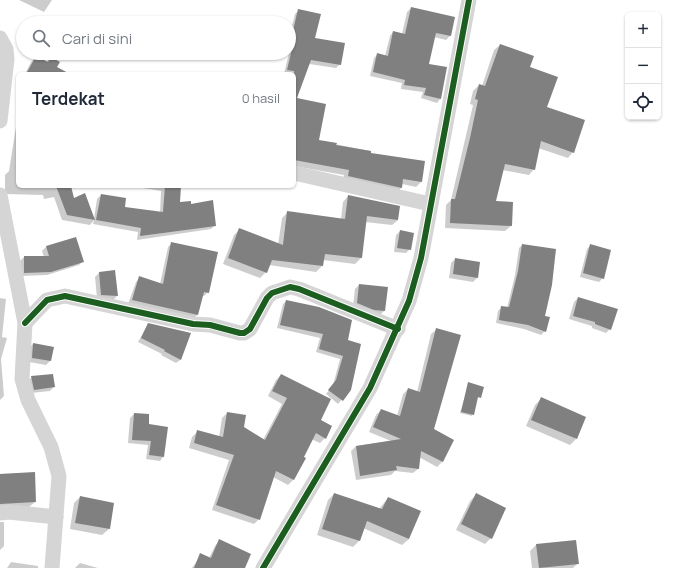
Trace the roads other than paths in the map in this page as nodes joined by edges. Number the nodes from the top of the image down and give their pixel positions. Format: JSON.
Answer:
{"nodes":[{"id":1,"x":469,"y":0,"type":"edge"},
{"id":2,"x":0,"y":38,"type":"edge"},
{"id":3,"x":0,"y":121,"type":"edge"},
{"id":4,"x":296,"y":173,"type":"edge"},
{"id":5,"x":0,"y":195,"type":"edge"},
{"id":6,"x":430,"y":204,"type":"junction"},
{"id":7,"x":25,"y":324,"type":"junction"},
{"id":8,"x":398,"y":329,"type":"junction"},
{"id":9,"x":0,"y":513,"type":"edge"},
{"id":10,"x":56,"y":517,"type":"junction"},
{"id":11,"x":52,"y":568,"type":"edge"},
{"id":12,"x":263,"y":568,"type":"edge"}],
"edges":[{"from":1,"to":6,"type":"street"},
{"from":2,"to":3,"type":"street"},
{"from":4,"to":6,"type":"street"},
{"from":5,"to":7,"type":"street"},
{"from":6,"to":8,"type":"street"},
{"from":7,"to":8,"type":"street"},
{"from":7,"to":10,"type":"street"},
{"from":8,"to":12,"type":"street"},
{"from":9,"to":10,"type":"street"},
{"from":10,"to":11,"type":"street"}]}
